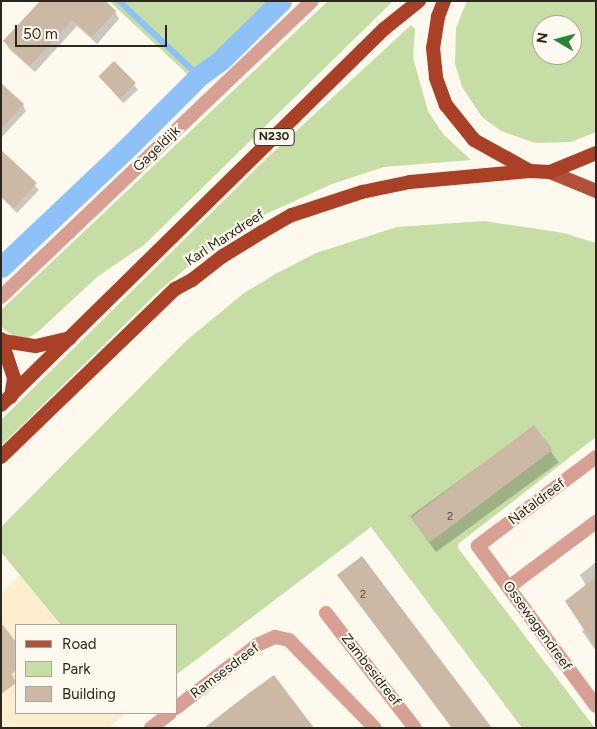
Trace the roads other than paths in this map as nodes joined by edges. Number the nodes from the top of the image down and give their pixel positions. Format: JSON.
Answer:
{"nodes":[{"id":1,"x":312,"y":1,"type":"edge"},
{"id":2,"x":419,"y":1,"type":"edge"},
{"id":3,"x":444,"y":1,"type":"edge"},
{"id":4,"x":596,"y":153,"type":"edge"},
{"id":5,"x":530,"y":171,"type":"junction"},
{"id":6,"x":550,"y":172,"type":"junction"},
{"id":7,"x":596,"y":191,"type":"edge"},
{"id":8,"x":1,"y":297,"type":"edge"},
{"id":9,"x":71,"y":338,"type":"junction"},
{"id":10,"x":2,"y":340,"type":"edge"},
{"id":11,"x":6,"y":401,"type":"edge"},
{"id":12,"x":1,"y":457,"type":"edge"},
{"id":13,"x":596,"y":457,"type":"edge"},
{"id":14,"x":596,"y":522,"type":"edge"},
{"id":15,"x":478,"y":546,"type":"joint"},
{"id":16,"x":510,"y":587,"type":"junction"},
{"id":17,"x":326,"y":613,"type":"dead end"},
{"id":18,"x":178,"y":706,"type":"edge"},
{"id":19,"x":596,"y":706,"type":"edge"},
{"id":20,"x":169,"y":714,"type":"edge"},
{"id":21,"x":151,"y":728,"type":"edge"},
{"id":22,"x":375,"y":728,"type":"edge"},
{"id":23,"x":415,"y":728,"type":"edge"}],
"edges":[{"from":1,"to":8,"type":"street","name":"Gageldijk"},
{"from":2,"to":9,"type":"highway","number":"N230"},
{"from":3,"to":5,"type":"highway"},
{"from":4,"to":6,"type":"highway"},
{"from":5,"to":6,"type":"highway","name":"Karl Marxdreef"},
{"from":5,"to":12,"type":"highway","name":"Karl Marxdreef"},
{"from":6,"to":7,"type":"main road"},
{"from":9,"to":10,"type":"highway"},
{"from":9,"to":11,"type":"highway","number":"N230"},
{"from":10,"to":11,"type":"highway"},
{"from":13,"to":15,"type":"street","name":"Nataldreef"},
{"from":14,"to":16,"type":"street"},
{"from":15,"to":16,"type":"street","name":"Ossewagendreef"},
{"from":16,"to":19,"type":"street","name":"Ossewagendreef"},
{"from":17,"to":23,"type":"street","name":"Zambesidreef"},
{"from":18,"to":22,"type":"street","name":"Ramsesdreef"},
{"from":20,"to":21,"type":"street"}]}
